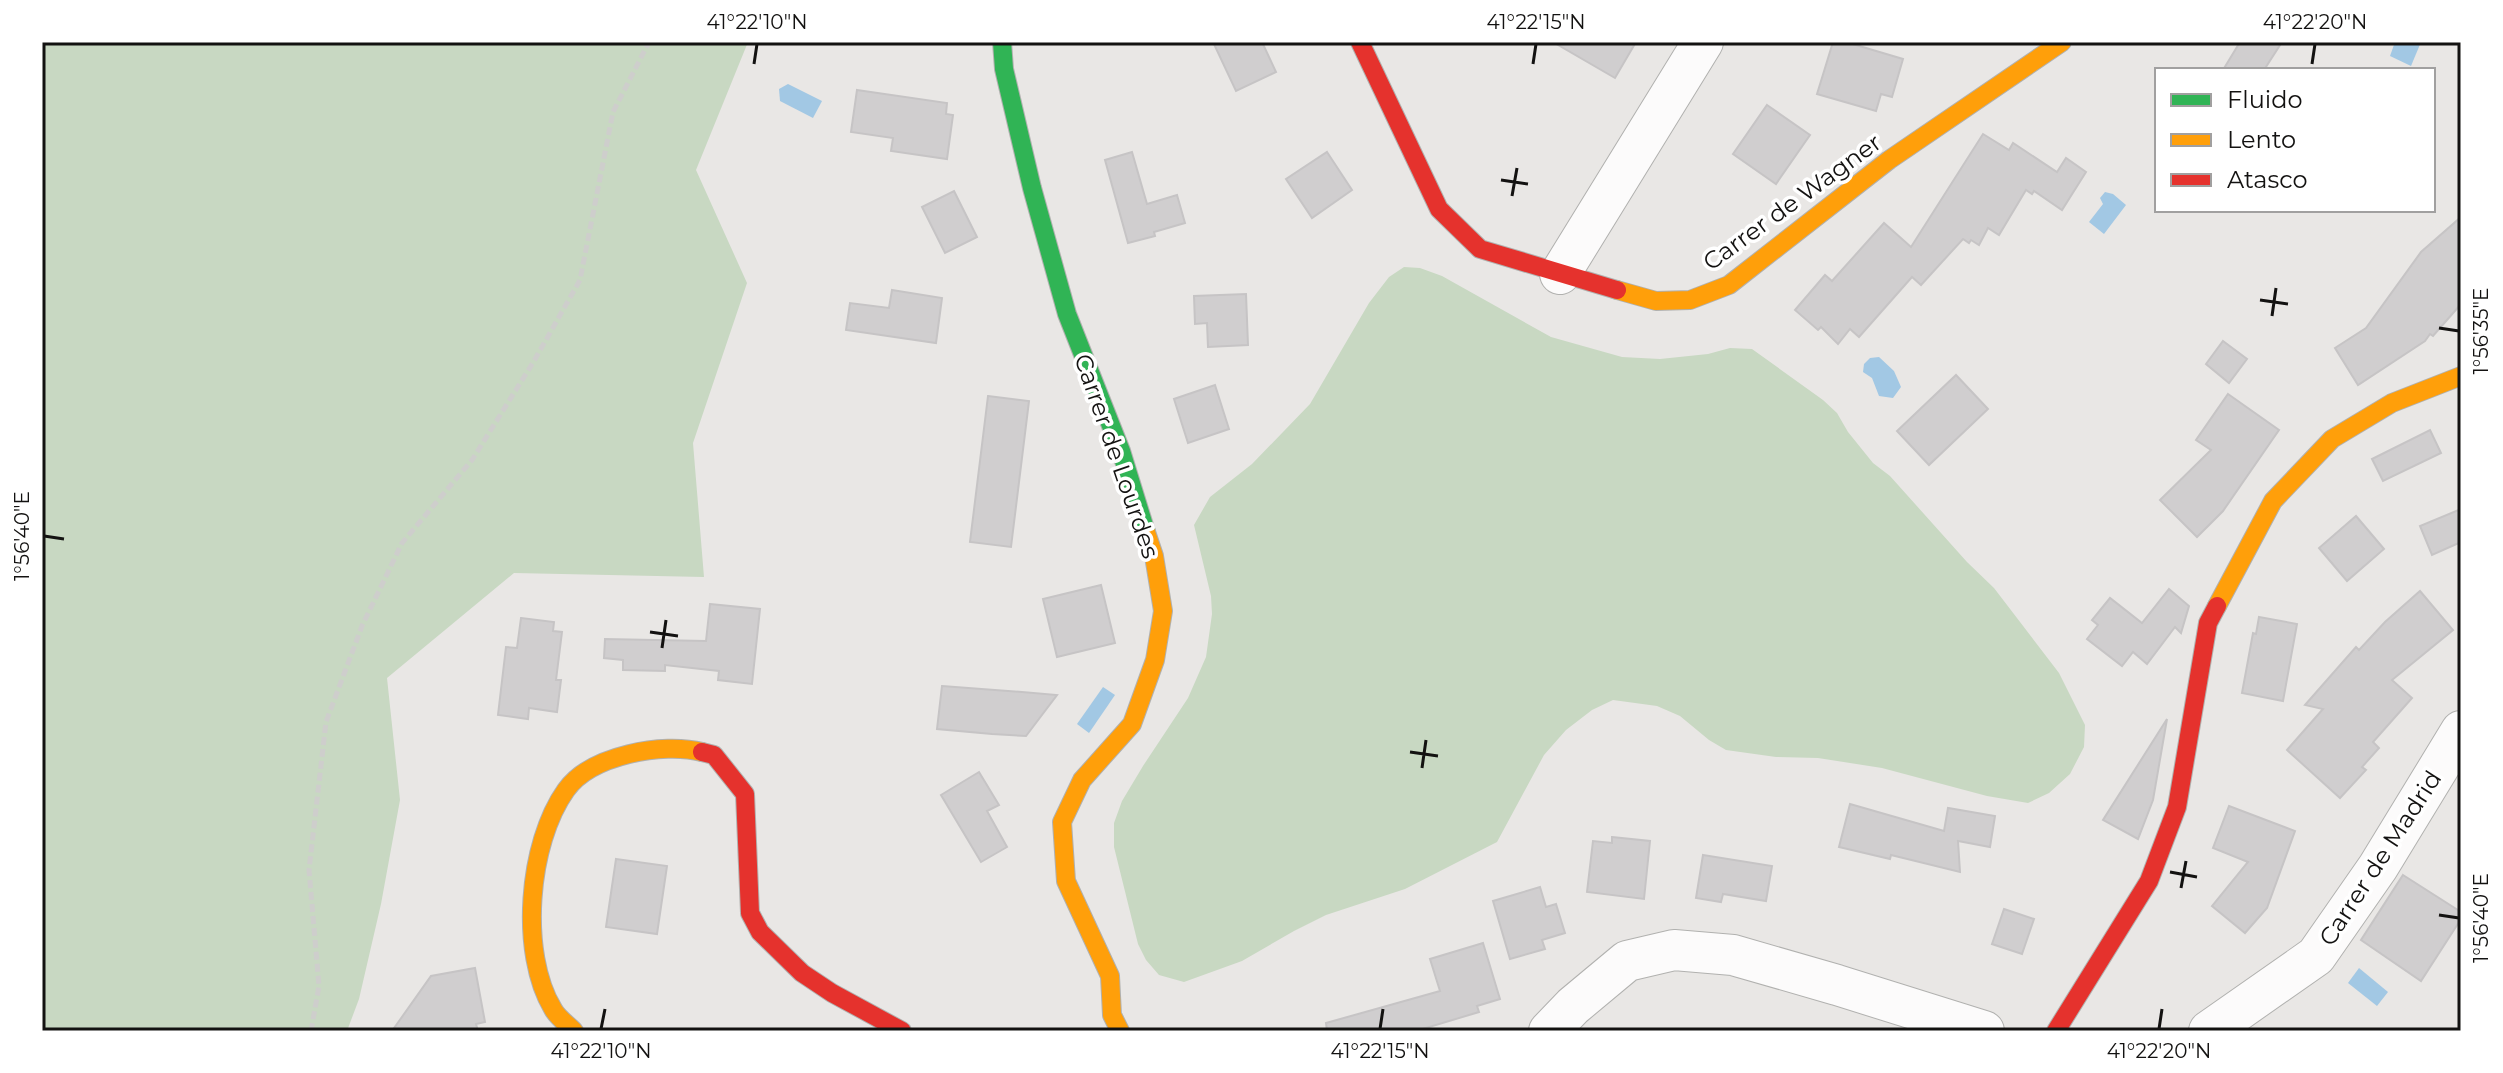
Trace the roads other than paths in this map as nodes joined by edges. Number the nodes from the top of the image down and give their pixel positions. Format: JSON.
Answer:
{"nodes":[{"id":1,"x":1002,"y":42,"type":"edge"},
{"id":2,"x":1360,"y":42,"type":"edge"},
{"id":3,"x":1703,"y":42,"type":"edge"},
{"id":4,"x":2062,"y":42,"type":"edge"},
{"id":5,"x":1560,"y":274,"type":"junction"},
{"id":6,"x":2461,"y":376,"type":"edge"},
{"id":7,"x":2461,"y":731,"type":"edge"},
{"id":8,"x":574,"y":1031,"type":"edge"},
{"id":9,"x":902,"y":1031,"type":"edge"},
{"id":10,"x":1120,"y":1031,"type":"edge"},
{"id":11,"x":1549,"y":1031,"type":"edge"},
{"id":12,"x":1984,"y":1031,"type":"edge"},
{"id":13,"x":2056,"y":1031,"type":"edge"},
{"id":14,"x":2209,"y":1031,"type":"edge"}],
"edges":[{"from":1,"to":10,"type":"street","name":"Carrer de Lourdes"},
{"from":2,"to":5,"type":"street","name":"Carrer de Wagner"},
{"from":3,"to":5,"type":"street"},
{"from":4,"to":5,"type":"street","name":"Carrer de Wagner"},
{"from":6,"to":13,"type":"street"},
{"from":7,"to":14,"type":"street","name":"Carrer de Madrid"},
{"from":8,"to":9,"type":"street"},
{"from":11,"to":12,"type":"street"}]}
